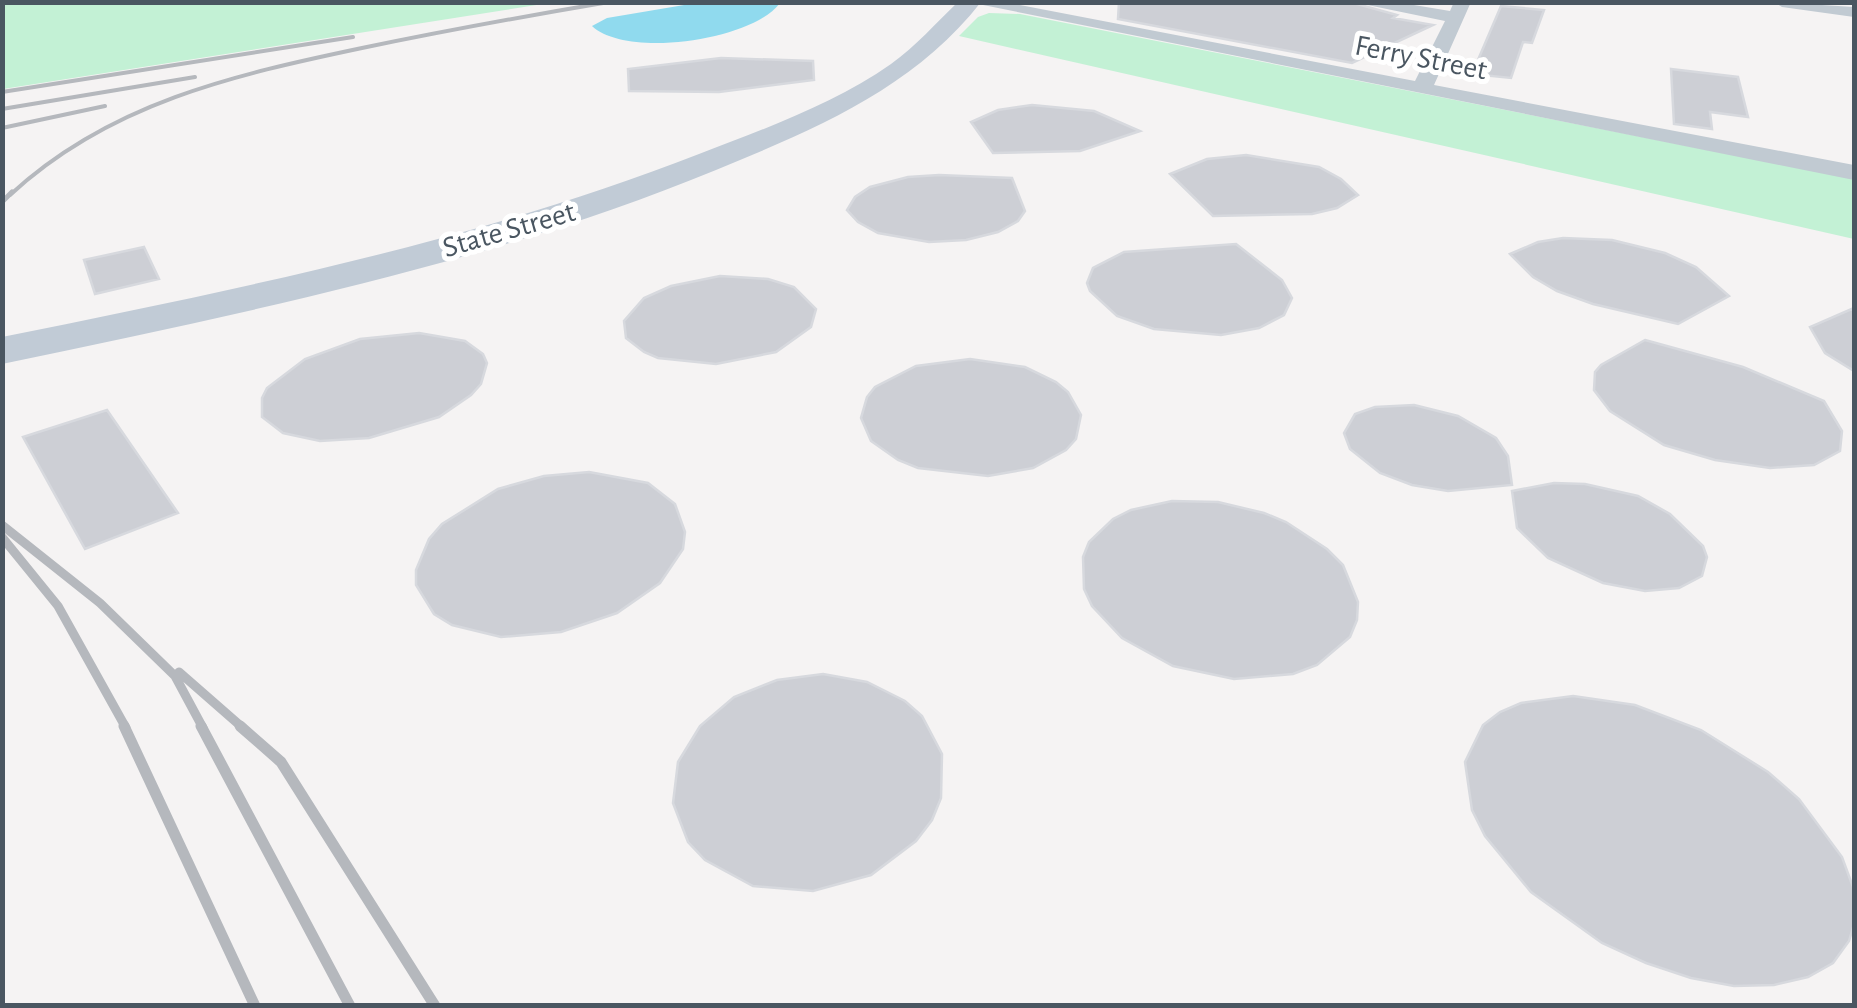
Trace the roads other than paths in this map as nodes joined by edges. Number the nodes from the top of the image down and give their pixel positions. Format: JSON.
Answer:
{"nodes":[{"id":1,"x":974,"y":2,"type":"edge"},
{"id":2,"x":1362,"y":2,"type":"edge"},
{"id":3,"x":1782,"y":2,"type":"edge"},
{"id":4,"x":1012,"y":6,"type":"edge"},
{"id":5,"x":1459,"y":10,"type":"edge"},
{"id":6,"x":1854,"y":12,"type":"edge"},
{"id":7,"x":1422,"y":88,"type":"junction"},
{"id":8,"x":1854,"y":173,"type":"edge"},
{"id":9,"x":2,"y":351,"type":"edge"}],
"edges":[{"from":1,"to":4,"type":"street","name":"Ferry Street"},
{"from":1,"to":9,"type":"street","name":"State Street"},
{"from":2,"to":5,"type":"street"},
{"from":3,"to":6,"type":"street"},
{"from":4,"to":7,"type":"street","name":"Ferry Street"},
{"from":5,"to":7,"type":"street"},
{"from":7,"to":8,"type":"street","name":"Ferry Street"}]}
